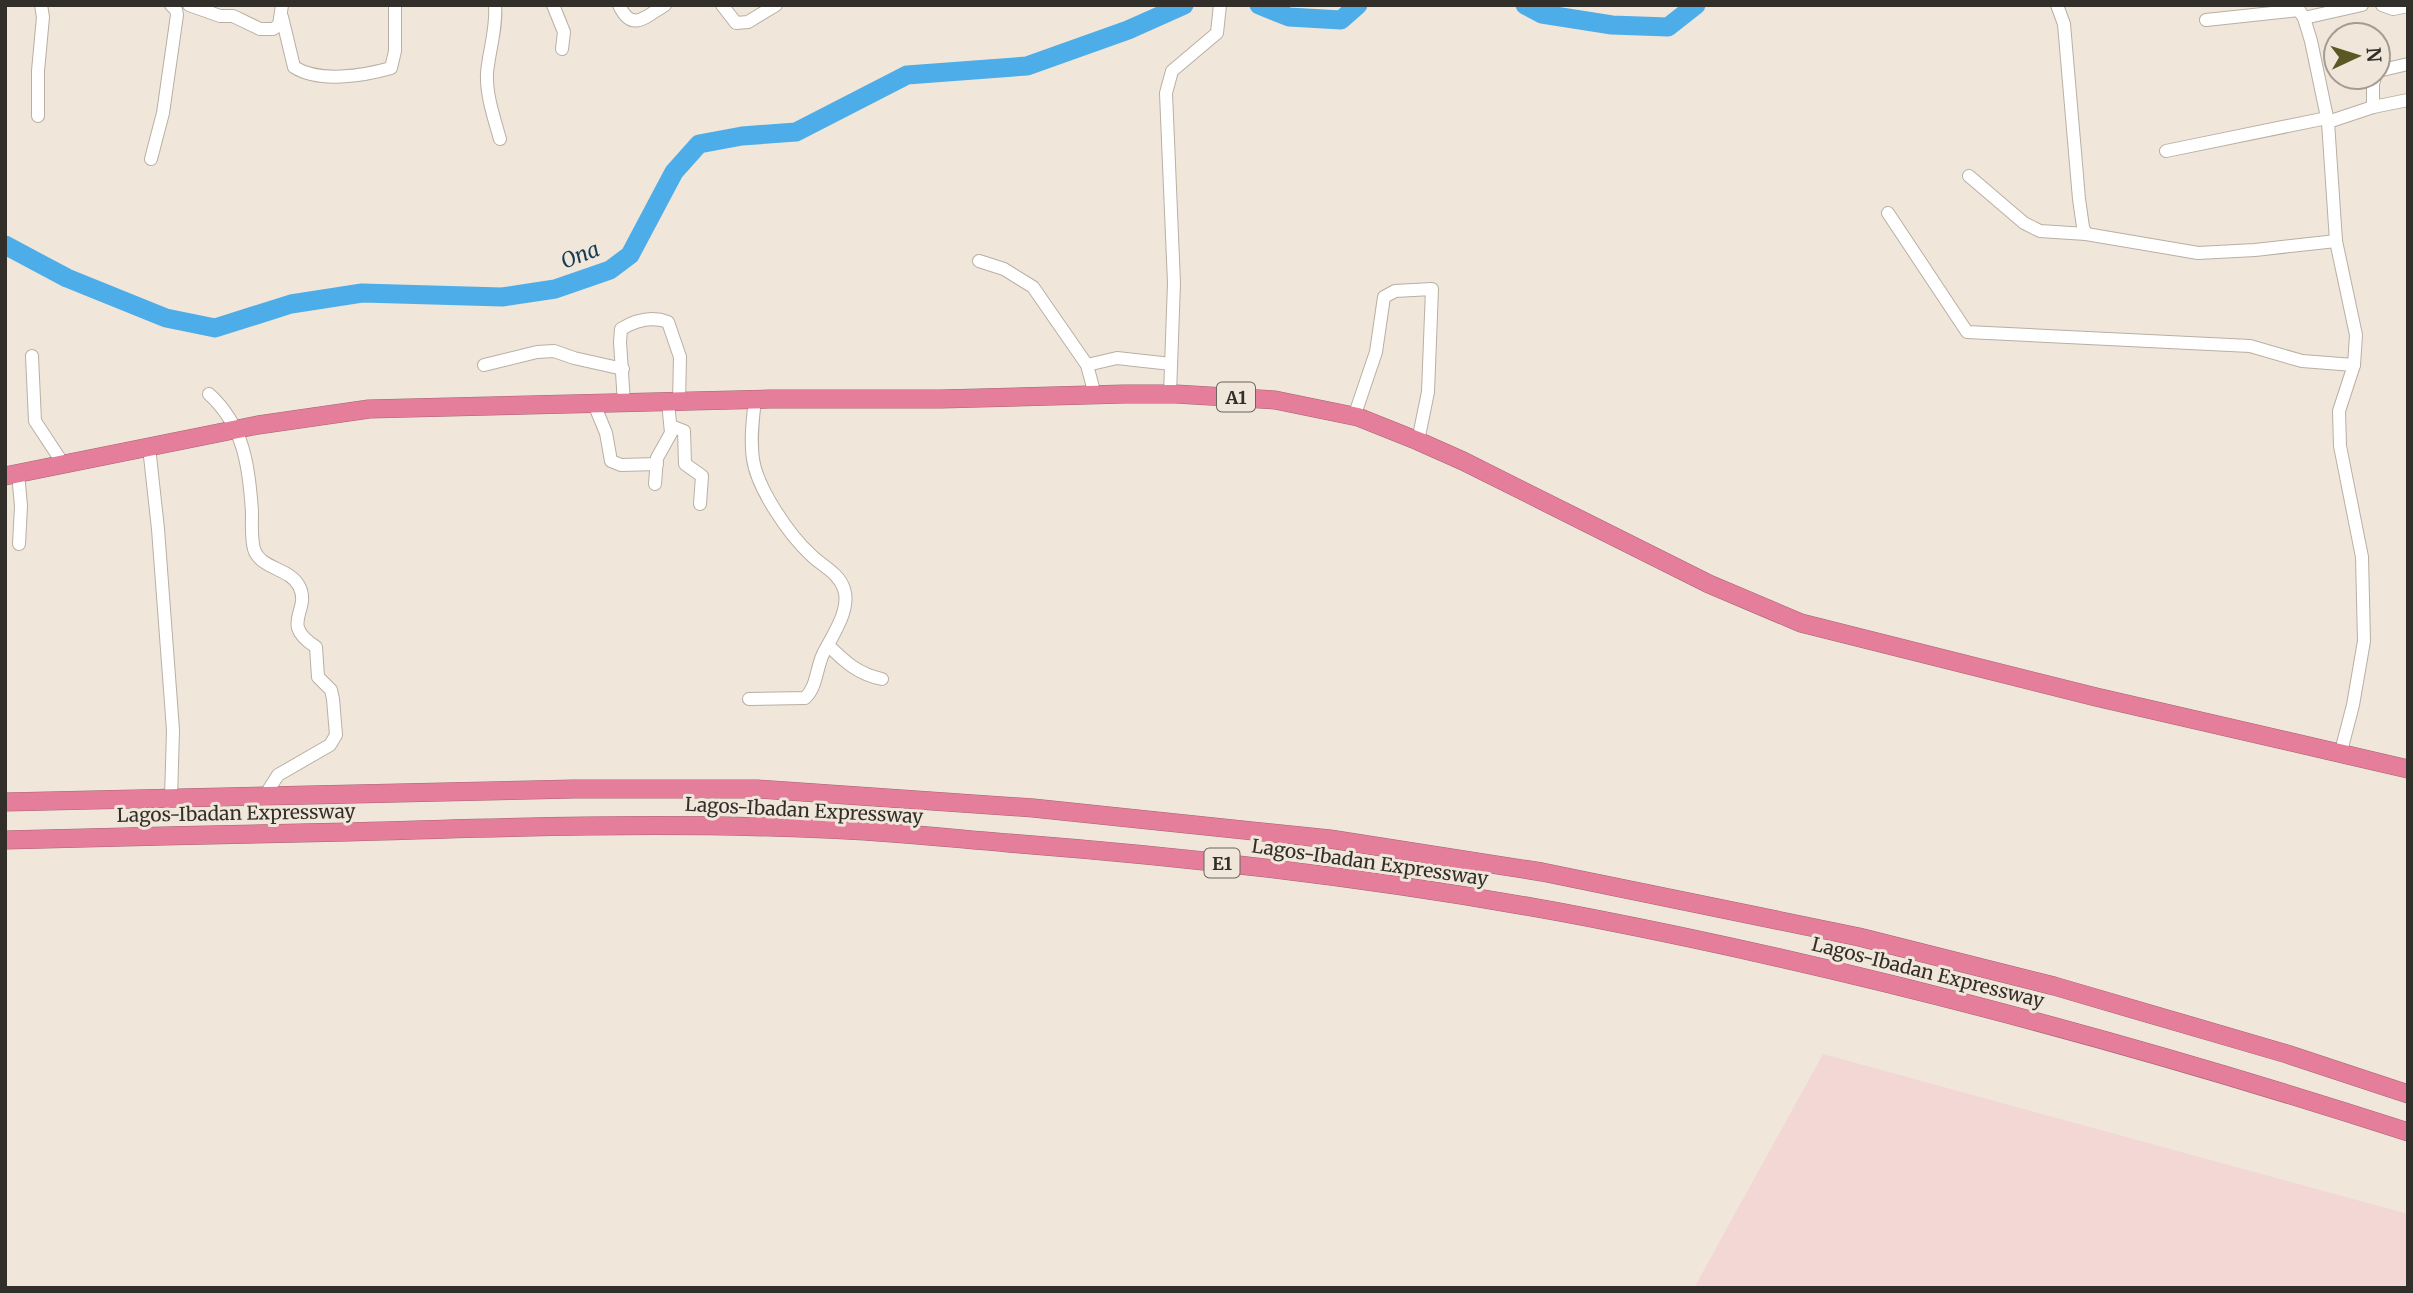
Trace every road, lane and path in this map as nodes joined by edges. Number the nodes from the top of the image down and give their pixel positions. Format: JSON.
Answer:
{"nodes":[{"id":1,"x":41,"y":5,"type":"edge"},
{"id":2,"x":171,"y":5,"type":"edge"},
{"id":3,"x":189,"y":5,"type":"edge"},
{"id":4,"x":395,"y":5,"type":"edge"},
{"id":5,"x":495,"y":5,"type":"edge"},
{"id":6,"x":553,"y":5,"type":"edge"},
{"id":7,"x":619,"y":5,"type":"edge"},
{"id":8,"x":665,"y":5,"type":"edge"},
{"id":9,"x":722,"y":5,"type":"edge"},
{"id":10,"x":776,"y":5,"type":"edge"},
{"id":11,"x":1220,"y":5,"type":"edge"},
{"id":12,"x":2057,"y":5,"type":"edge"},
{"id":13,"x":2362,"y":5,"type":"edge"},
{"id":14,"x":2382,"y":5,"type":"edge"},
{"id":15,"x":2408,"y":6,"type":"edge"},
{"id":16,"x":282,"y":11,"type":"edge"},
{"id":17,"x":2304,"y":18,"type":"junction"},
{"id":18,"x":2206,"y":20,"type":"dead end"},
{"id":19,"x":562,"y":49,"type":"dead end"},
{"id":20,"x":2373,"y":91,"type":"edge"},
{"id":21,"x":2408,"y":100,"type":"edge"},
{"id":22,"x":2373,"y":107,"type":"junction"},
{"id":23,"x":38,"y":116,"type":"dead end"},
{"id":24,"x":2327,"y":120,"type":"junction"},
{"id":25,"x":500,"y":139,"type":"dead end"},
{"id":26,"x":2166,"y":151,"type":"dead end"},
{"id":27,"x":151,"y":159,"type":"dead end"},
{"id":28,"x":1969,"y":176,"type":"dead end"},
{"id":29,"x":1888,"y":213,"type":"dead end"},
{"id":30,"x":2086,"y":234,"type":"junction"},
{"id":31,"x":2336,"y":241,"type":"junction"},
{"id":32,"x":979,"y":261,"type":"dead end"},
{"id":33,"x":32,"y":356,"type":"dead end"},
{"id":34,"x":1171,"y":364,"type":"junction"},
{"id":35,"x":484,"y":365,"type":"dead end"},
{"id":36,"x":1087,"y":365,"type":"junction"},
{"id":37,"x":2354,"y":365,"type":"junction"},
{"id":38,"x":623,"y":369,"type":"junction"},
{"id":39,"x":209,"y":394,"type":"dead end"},
{"id":40,"x":1095,"y":394,"type":"junction"},
{"id":41,"x":1170,"y":394,"type":"junction"},
{"id":42,"x":755,"y":399,"type":"junction"},
{"id":43,"x":673,"y":402,"type":"junction"},
{"id":44,"x":624,"y":403,"type":"junction"},
{"id":45,"x":594,"y":404,"type":"junction"},
{"id":46,"x":1354,"y":416,"type":"junction"},
{"id":47,"x":671,"y":426,"type":"junction"},
{"id":48,"x":237,"y":430,"type":"junction"},
{"id":49,"x":1418,"y":442,"type":"junction"},
{"id":50,"x":149,"y":447,"type":"junction"},
{"id":51,"x":64,"y":464,"type":"junction"},
{"id":52,"x":657,"y":464,"type":"junction"},
{"id":53,"x":12,"y":474,"type":"edge"},
{"id":54,"x":655,"y":484,"type":"dead end"},
{"id":55,"x":700,"y":504,"type":"dead end"},
{"id":56,"x":19,"y":544,"type":"dead end"},
{"id":57,"x":828,"y":645,"type":"junction"},
{"id":58,"x":882,"y":679,"type":"dead end"},
{"id":59,"x":749,"y":699,"type":"dead end"},
{"id":60,"x":2340,"y":755,"type":"junction"},
{"id":61,"x":2408,"y":769,"type":"edge"},
{"id":62,"x":264,"y":797,"type":"junction"},
{"id":63,"x":171,"y":799,"type":"junction"},
{"id":64,"x":5,"y":802,"type":"edge"},
{"id":65,"x":5,"y":840,"type":"edge"},
{"id":66,"x":2408,"y":1094,"type":"edge"},
{"id":67,"x":2408,"y":1132,"type":"edge"}],
"edges":[{"from":1,"to":23,"type":"street"},
{"from":2,"to":27,"type":"street"},
{"from":3,"to":16,"type":"street"},
{"from":4,"to":16,"type":"street"},
{"from":5,"to":25,"type":"street"},
{"from":6,"to":19,"type":"street"},
{"from":7,"to":8,"type":"street"},
{"from":9,"to":10,"type":"street"},
{"from":11,"to":34,"type":"street"},
{"from":12,"to":30,"type":"street"},
{"from":13,"to":17,"type":"street"},
{"from":14,"to":15,"type":"street"},
{"from":17,"to":18,"type":"street"},
{"from":17,"to":24,"type":"street"},
{"from":20,"to":22,"type":"street"},
{"from":21,"to":22,"type":"street"},
{"from":22,"to":24,"type":"street"},
{"from":24,"to":26,"type":"street"},
{"from":24,"to":31,"type":"street"},
{"from":28,"to":30,"type":"street"},
{"from":29,"to":37,"type":"street"},
{"from":30,"to":31,"type":"street"},
{"from":31,"to":37,"type":"street"},
{"from":32,"to":36,"type":"street"},
{"from":33,"to":51,"type":"street"},
{"from":34,"to":36,"type":"street"},
{"from":34,"to":41,"type":"street"},
{"from":35,"to":38,"type":"street"},
{"from":36,"to":40,"type":"street"},
{"from":37,"to":60,"type":"street"},
{"from":38,"to":43,"type":"street"},
{"from":38,"to":44,"type":"street"},
{"from":39,"to":48,"type":"street"},
{"from":40,"to":41,"type":"highway","number":"A1"},
{"from":40,"to":42,"type":"highway","number":"A1"},
{"from":41,"to":46,"type":"highway","number":"A1"},
{"from":42,"to":43,"type":"highway","number":"A1"},
{"from":42,"to":57,"type":"street"},
{"from":43,"to":44,"type":"highway","number":"A1"},
{"from":43,"to":47,"type":"street"},
{"from":44,"to":45,"type":"highway","number":"A1"},
{"from":45,"to":48,"type":"highway","number":"A1"},
{"from":45,"to":52,"type":"street"},
{"from":46,"to":49,"type":"highway","number":"A1"},
{"from":46,"to":49,"type":"street"},
{"from":47,"to":52,"type":"street"},
{"from":47,"to":55,"type":"street"},
{"from":48,"to":50,"type":"highway","number":"A1"},
{"from":48,"to":62,"type":"street"},
{"from":49,"to":60,"type":"highway","number":"A1"},
{"from":50,"to":51,"type":"highway","number":"A1"},
{"from":50,"to":63,"type":"street"},
{"from":51,"to":53,"type":"highway","number":"A1"},
{"from":52,"to":54,"type":"street"},
{"from":53,"to":56,"type":"street"},
{"from":57,"to":58,"type":"street"},
{"from":57,"to":59,"type":"street"},
{"from":60,"to":61,"type":"highway","number":"A1"},
{"from":62,"to":63,"type":"highway","name":"Lagos-Ibadan Expressway","number":"E1"},
{"from":62,"to":66,"type":"highway","name":"Lagos-Ibadan Expressway","number":"E1"},
{"from":63,"to":64,"type":"highway","name":"Lagos-Ibadan Expressway","number":"E1"},
{"from":65,"to":67,"type":"highway","name":"Lagos-Ibadan Expressway","number":"E1"}]}
